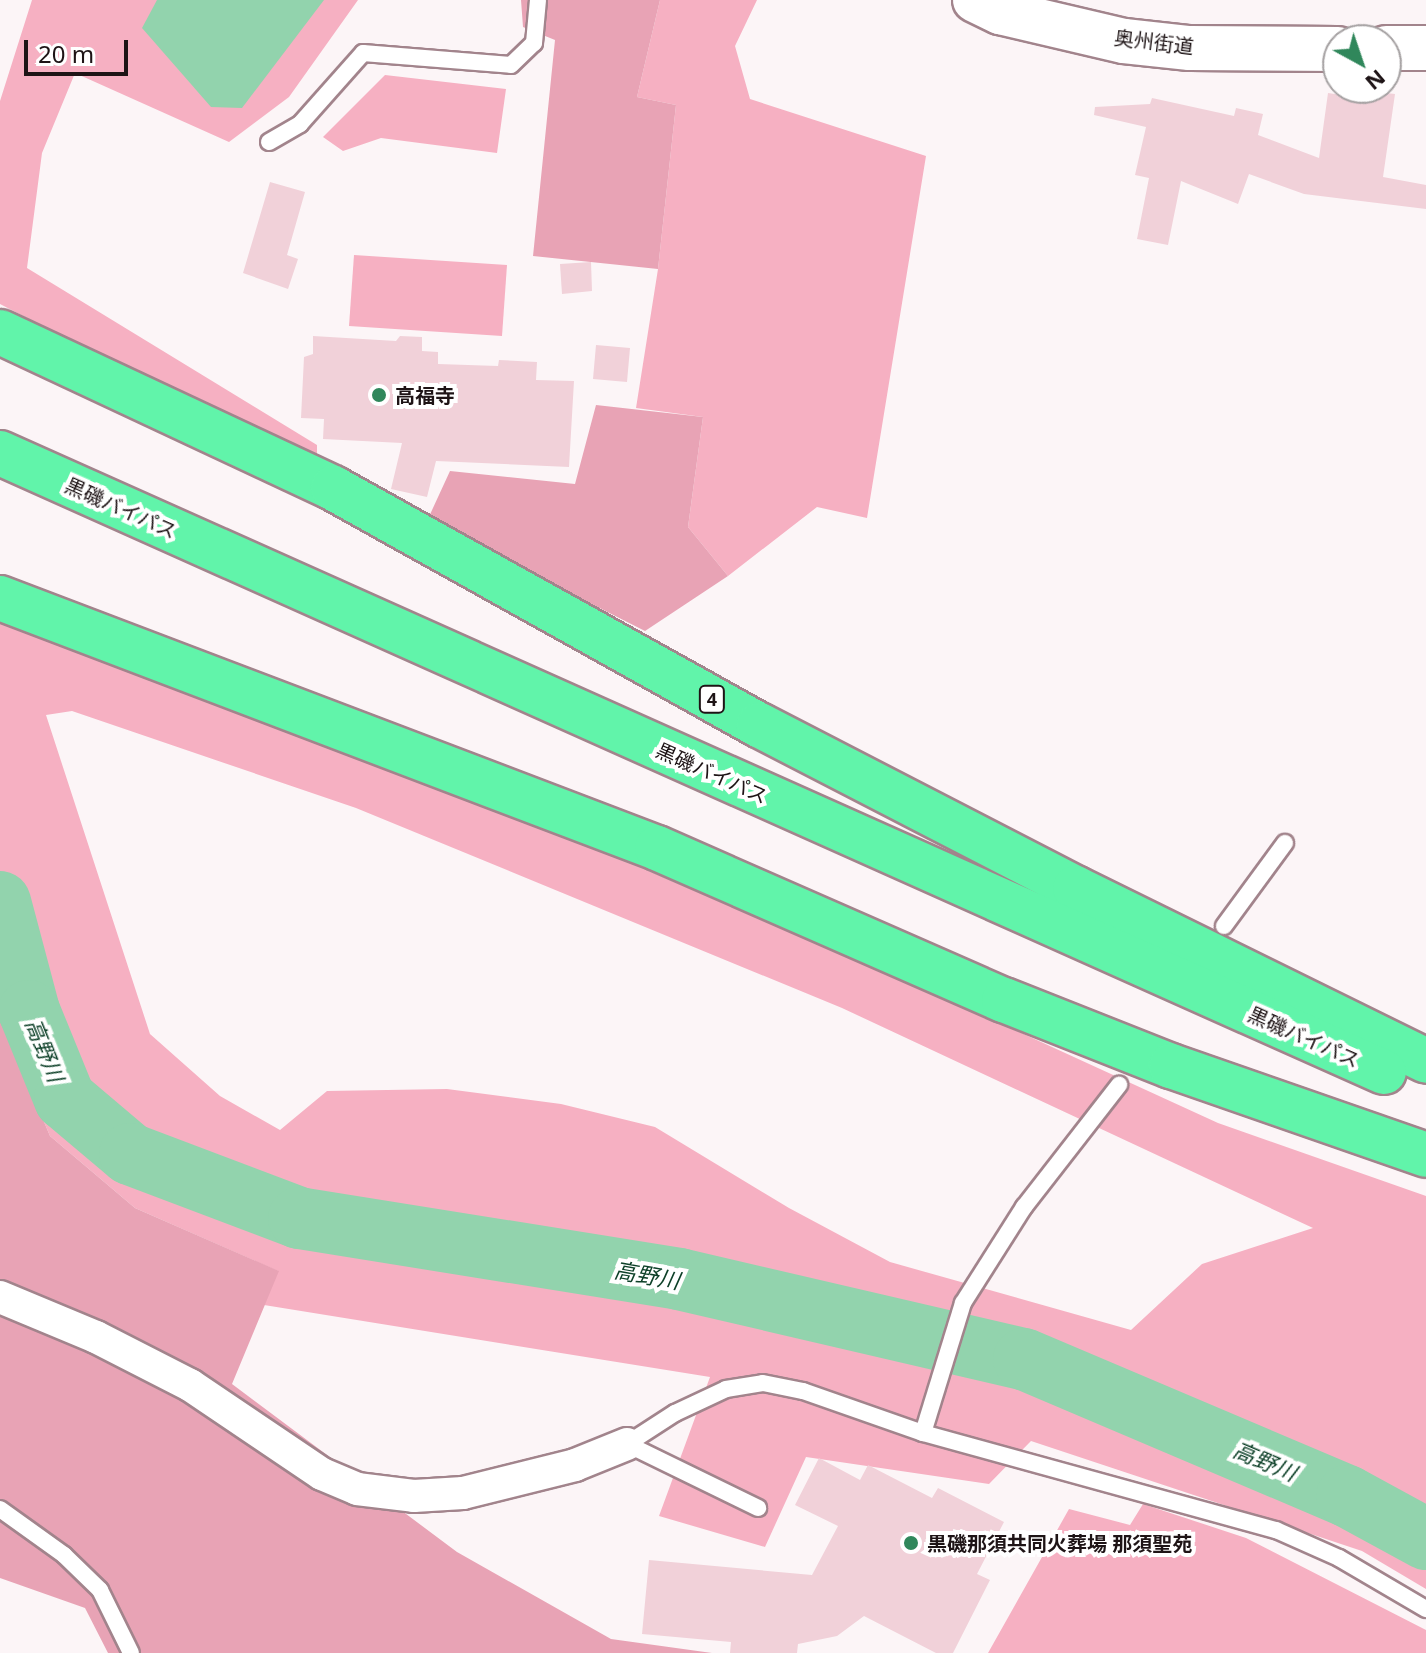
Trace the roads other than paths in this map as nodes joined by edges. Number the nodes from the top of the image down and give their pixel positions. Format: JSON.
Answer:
{"nodes":[{"id":1,"x":538,"y":0,"type":"edge"},
{"id":2,"x":975,"y":0,"type":"edge"},
{"id":3,"x":1402,"y":48,"type":"edge"},
{"id":4,"x":1426,"y":48,"type":"edge"},
{"id":5,"x":1322,"y":49,"type":"edge"},
{"id":6,"x":269,"y":142,"type":"dead end"},
{"id":7,"x":0,"y":332,"type":"edge"},
{"id":8,"x":0,"y":453,"type":"edge"},
{"id":9,"x":0,"y":598,"type":"edge"},
{"id":10,"x":1285,"y":843,"type":"dead end"},
{"id":11,"x":1224,"y":926,"type":"dead end"},
{"id":12,"x":1426,"y":1061,"type":"edge"},
{"id":13,"x":1119,"y":1085,"type":"dead end"},
{"id":14,"x":1426,"y":1091,"type":"edge"},
{"id":15,"x":1426,"y":1155,"type":"edge"},
{"id":16,"x":0,"y":1297,"type":"edge"},
{"id":17,"x":923,"y":1433,"type":"junction"},
{"id":18,"x":627,"y":1444,"type":"junction"},
{"id":19,"x":758,"y":1508,"type":"dead end"},
{"id":20,"x":0,"y":1509,"type":"edge"},
{"id":21,"x":1426,"y":1609,"type":"edge"},
{"id":22,"x":131,"y":1653,"type":"edge"}],
"edges":[{"from":1,"to":6,"type":"lane"},
{"from":2,"to":5,"type":"main road","name":"奥州街道"},
{"from":3,"to":4,"type":"main road"},
{"from":7,"to":12,"type":"highway","number":"4"},
{"from":8,"to":14,"type":"highway","name":"黒磯バイパス"},
{"from":9,"to":15,"type":"highway"},
{"from":10,"to":11,"type":"lane"},
{"from":13,"to":17,"type":"lane"},
{"from":16,"to":18,"type":"street"},
{"from":17,"to":18,"type":"lane"},
{"from":17,"to":21,"type":"lane"},
{"from":18,"to":19,"type":"lane"},
{"from":20,"to":22,"type":"lane"}]}
